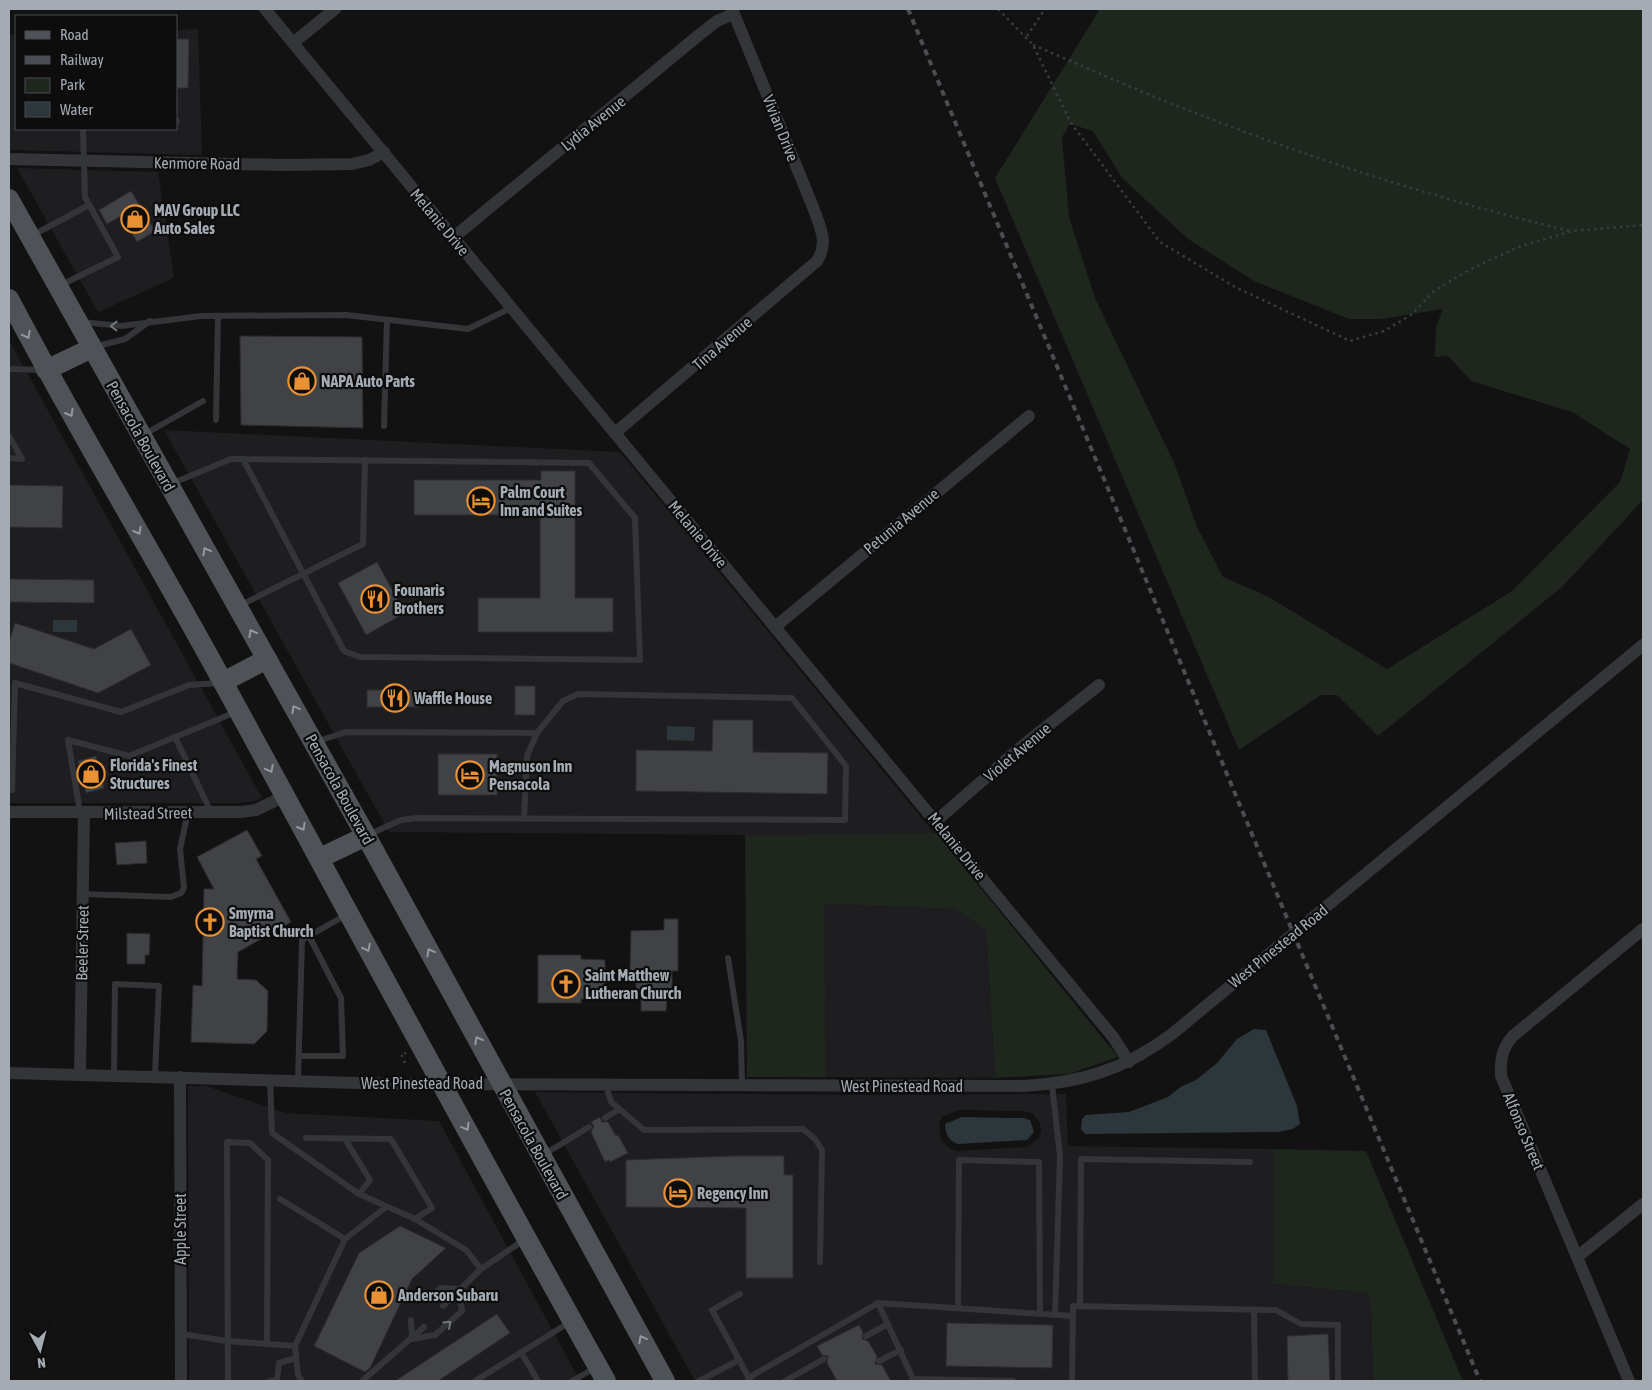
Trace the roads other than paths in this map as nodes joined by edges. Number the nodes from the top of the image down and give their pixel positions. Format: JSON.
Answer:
{"nodes":[{"id":1,"x":264,"y":9,"type":"edge"},
{"id":2,"x":335,"y":9,"type":"edge"},
{"id":3,"x":733,"y":11,"type":"edge"},
{"id":4,"x":293,"y":43,"type":"junction"},
{"id":5,"x":83,"y":130,"type":"edge"},
{"id":6,"x":384,"y":152,"type":"junction"},
{"id":7,"x":9,"y":159,"type":"edge"},
{"id":8,"x":83,"y":162,"type":"junction"},
{"id":9,"x":9,"y":199,"type":"edge"},
{"id":10,"x":89,"y":204,"type":"junction"},
{"id":11,"x":454,"y":236,"type":"junction"},
{"id":12,"x":30,"y":237,"type":"junction"},
{"id":13,"x":824,"y":248,"type":"joint"},
{"id":14,"x":58,"y":287,"type":"junction"},
{"id":15,"x":9,"y":299,"type":"edge"},
{"id":16,"x":511,"y":308,"type":"junction"},
{"id":17,"x":218,"y":316,"type":"junction"},
{"id":18,"x":150,"y":320,"type":"junction"},
{"id":19,"x":387,"y":320,"type":"junction"},
{"id":20,"x":78,"y":322,"type":"junction"},
{"id":21,"x":92,"y":348,"type":"junction"},
{"id":22,"x":9,"y":369,"type":"edge"},
{"id":23,"x":46,"y":370,"type":"junction"},
{"id":24,"x":203,"y":401,"type":"dead end"},
{"id":25,"x":1029,"y":416,"type":"dead end"},
{"id":26,"x":216,"y":420,"type":"dead end"},
{"id":27,"x":384,"y":426,"type":"dead end"},
{"id":28,"x":614,"y":433,"type":"junction"},
{"id":29,"x":9,"y":436,"type":"edge"},
{"id":30,"x":142,"y":436,"type":"junction"},
{"id":31,"x":9,"y":458,"type":"edge"},
{"id":32,"x":243,"y":459,"type":"junction"},
{"id":33,"x":365,"y":460,"type":"junction"},
{"id":34,"x":169,"y":485,"type":"junction"},
{"id":35,"x":304,"y":574,"type":"junction"},
{"id":36,"x":238,"y":606,"type":"junction"},
{"id":37,"x":775,"y":627,"type":"junction"},
{"id":38,"x":1643,"y":645,"type":"edge"},
{"id":39,"x":267,"y":659,"type":"junction"},
{"id":40,"x":223,"y":682,"type":"junction"},
{"id":41,"x":1099,"y":685,"type":"dead end"},
{"id":42,"x":238,"y":711,"type":"junction"},
{"id":43,"x":537,"y":733,"type":"junction"},
{"id":44,"x":175,"y":737,"type":"junction"},
{"id":45,"x":314,"y":743,"type":"junction"},
{"id":46,"x":12,"y":790,"type":"dead end"},
{"id":47,"x":285,"y":796,"type":"junction"},
{"id":48,"x":9,"y":812,"type":"edge"},
{"id":49,"x":188,"y":812,"type":"junction"},
{"id":50,"x":211,"y":812,"type":"junction"},
{"id":51,"x":82,"y":813,"type":"junction"},
{"id":52,"x":524,"y":819,"type":"junction"},
{"id":53,"x":936,"y":822,"type":"junction"},
{"id":54,"x":366,"y":836,"type":"junction"},
{"id":55,"x":320,"y":858,"type":"junction"},
{"id":56,"x":83,"y":894,"type":"junction"},
{"id":57,"x":349,"y":914,"type":"junction"},
{"id":58,"x":1643,"y":929,"type":"edge"},
{"id":59,"x":309,"y":936,"type":"junction"},
{"id":60,"x":728,"y":958,"type":"dead end"},
{"id":61,"x":299,"y":1056,"type":"junction"},
{"id":62,"x":1129,"y":1062,"type":"junction"},
{"id":63,"x":9,"y":1073,"type":"edge"},
{"id":64,"x":80,"y":1073,"type":"junction"},
{"id":65,"x":114,"y":1074,"type":"junction"},
{"id":66,"x":156,"y":1075,"type":"junction"},
{"id":67,"x":180,"y":1077,"type":"junction"},
{"id":68,"x":270,"y":1080,"type":"junction"},
{"id":69,"x":298,"y":1081,"type":"junction"},
{"id":70,"x":500,"y":1083,"type":"junction"},
{"id":71,"x":606,"y":1083,"type":"junction"},
{"id":72,"x":442,"y":1084,"type":"junction"},
{"id":73,"x":742,"y":1085,"type":"junction"},
{"id":74,"x":1052,"y":1085,"type":"junction"},
{"id":75,"x":618,"y":1110,"type":"junction"},
{"id":76,"x":605,"y":1118,"type":"dead end"},
{"id":77,"x":589,"y":1127,"type":"dead end"},
{"id":78,"x":306,"y":1138,"type":"dead end"},
{"id":79,"x":345,"y":1139,"type":"junction"},
{"id":80,"x":541,"y":1156,"type":"junction"},
{"id":81,"x":1250,"y":1162,"type":"dead end"},
{"id":82,"x":359,"y":1194,"type":"junction"},
{"id":83,"x":280,"y":1199,"type":"dead end"},
{"id":84,"x":1643,"y":1204,"type":"edge"},
{"id":85,"x":386,"y":1207,"type":"junction"},
{"id":86,"x":416,"y":1219,"type":"junction"},
{"id":87,"x":527,"y":1238,"type":"junction"},
{"id":88,"x":346,"y":1239,"type":"junction"},
{"id":89,"x":1577,"y":1258,"type":"junction"},
{"id":90,"x":820,"y":1262,"type":"dead end"},
{"id":91,"x":481,"y":1269,"type":"junction"},
{"id":92,"x":459,"y":1289,"type":"junction"},
{"id":93,"x":740,"y":1294,"type":"dead end"},
{"id":94,"x":430,"y":1299,"type":"dead end"},
{"id":95,"x":878,"y":1303,"type":"junction"},
{"id":96,"x":443,"y":1306,"type":"dead end"},
{"id":97,"x":1080,"y":1306,"type":"junction"},
{"id":98,"x":958,"y":1308,"type":"junction"},
{"id":99,"x":1254,"y":1310,"type":"junction"},
{"id":100,"x":1040,"y":1314,"type":"junction"},
{"id":101,"x":1055,"y":1315,"type":"junction"},
{"id":102,"x":1073,"y":1316,"type":"junction"},
{"id":103,"x":411,"y":1320,"type":"dead end"},
{"id":104,"x":572,"y":1320,"type":"junction"},
{"id":105,"x":888,"y":1324,"type":"junction"},
{"id":106,"x":424,"y":1326,"type":"dead end"},
{"id":107,"x":181,"y":1334,"type":"junction"},
{"id":108,"x":866,"y":1336,"type":"dead end"},
{"id":109,"x":412,"y":1339,"type":"junction"},
{"id":110,"x":227,"y":1340,"type":"junction"},
{"id":111,"x":267,"y":1343,"type":"junction"},
{"id":112,"x":294,"y":1346,"type":"junction"},
{"id":113,"x":901,"y":1350,"type":"junction"},
{"id":114,"x":521,"y":1352,"type":"junction"},
{"id":115,"x":296,"y":1358,"type":"junction"},
{"id":116,"x":824,"y":1359,"type":"dead end"},
{"id":117,"x":739,"y":1360,"type":"junction"},
{"id":118,"x":879,"y":1360,"type":"dead end"},
{"id":119,"x":602,"y":1374,"type":"edge"},
{"id":120,"x":750,"y":1379,"type":"edge"},
{"id":121,"x":181,"y":1381,"type":"edge"},
{"id":122,"x":228,"y":1381,"type":"edge"},
{"id":123,"x":270,"y":1381,"type":"edge"},
{"id":124,"x":302,"y":1381,"type":"edge"},
{"id":125,"x":362,"y":1381,"type":"edge"},
{"id":126,"x":475,"y":1381,"type":"edge"},
{"id":127,"x":538,"y":1381,"type":"edge"},
{"id":128,"x":572,"y":1381,"type":"edge"},
{"id":129,"x":665,"y":1381,"type":"edge"},
{"id":130,"x":699,"y":1381,"type":"edge"},
{"id":131,"x":785,"y":1381,"type":"edge"},
{"id":132,"x":1013,"y":1381,"type":"edge"},
{"id":133,"x":1072,"y":1381,"type":"edge"},
{"id":134,"x":1255,"y":1381,"type":"edge"},
{"id":135,"x":1338,"y":1381,"type":"edge"},
{"id":136,"x":1629,"y":1381,"type":"edge"}],
"edges":[{"from":1,"to":4,"type":"street","name":"Melanie Drive"},
{"from":2,"to":4,"type":"street"},
{"from":3,"to":11,"type":"street","name":"Lydia Avenue"},
{"from":3,"to":13,"type":"street","name":"Vivian Drive"},
{"from":4,"to":6,"type":"street","name":"Melanie Drive"},
{"from":5,"to":8,"type":"lane"},
{"from":6,"to":8,"type":"street","name":"Kenmore Road"},
{"from":6,"to":11,"type":"street","name":"Melanie Drive"},
{"from":7,"to":8,"type":"street","name":"Kenmore Road"},
{"from":8,"to":10,"type":"lane"},
{"from":9,"to":12,"type":"main road","name":"Pensacola Boulevard"},
{"from":10,"to":12,"type":"lane"},
{"from":10,"to":14,"type":"lane"},
{"from":11,"to":16,"type":"street","name":"Melanie Drive"},
{"from":12,"to":14,"type":"main road","name":"Pensacola Boulevard"},
{"from":13,"to":28,"type":"street","name":"Tina Avenue"},
{"from":14,"to":20,"type":"main road","name":"Pensacola Boulevard"},
{"from":15,"to":23,"type":"main road","one_way":true},
{"from":16,"to":19,"type":"lane"},
{"from":16,"to":28,"type":"street","name":"Melanie Drive"},
{"from":17,"to":18,"type":"lane"},
{"from":17,"to":19,"type":"lane"},
{"from":17,"to":26,"type":"lane"},
{"from":18,"to":20,"type":"lane","one_way":true},
{"from":18,"to":21,"type":"lane"},
{"from":19,"to":27,"type":"lane"},
{"from":20,"to":21,"type":"main road","name":"Pensacola Boulevard"},
{"from":21,"to":23,"type":"main road"},
{"from":21,"to":30,"type":"main road","name":"Pensacola Boulevard"},
{"from":22,"to":23,"type":"lane"},
{"from":23,"to":40,"type":"main road","one_way":true},
{"from":24,"to":30,"type":"lane"},
{"from":25,"to":37,"type":"street","name":"Petunia Avenue"},
{"from":28,"to":37,"type":"street","name":"Melanie Drive"},
{"from":29,"to":31,"type":"lane"},
{"from":30,"to":34,"type":"main road","name":"Pensacola Boulevard"},
{"from":32,"to":33,"type":"lane"},
{"from":32,"to":34,"type":"lane"},
{"from":32,"to":35,"type":"lane"},
{"from":33,"to":35,"type":"lane"},
{"from":33,"to":35,"type":"lane"},
{"from":36,"to":34,"type":"main road","name":"Pensacola Boulevard","one_way":true},
{"from":35,"to":36,"type":"lane"},
{"from":39,"to":36,"type":"main road","name":"Pensacola Boulevard","one_way":true},
{"from":37,"to":53,"type":"street","name":"Melanie Drive"},
{"from":38,"to":62,"type":"street","name":"West Pinestead Road"},
{"from":39,"to":40,"type":"main road"},
{"from":45,"to":39,"type":"main road","name":"Pensacola Boulevard","one_way":true},
{"from":40,"to":42,"type":"main road"},
{"from":40,"to":46,"type":"lane"},
{"from":41,"to":53,"type":"street","name":"Violet Avenue"},
{"from":42,"to":44,"type":"lane"},
{"from":42,"to":47,"type":"main road","one_way":true},
{"from":43,"to":45,"type":"lane"},
{"from":43,"to":52,"type":"lane"},
{"from":43,"to":52,"type":"lane"},
{"from":44,"to":50,"type":"lane"},
{"from":44,"to":51,"type":"lane"},
{"from":45,"to":54,"type":"main road","name":"Pensacola Boulevard"},
{"from":47,"to":50,"type":"street","name":"Milstead Street"},
{"from":47,"to":55,"type":"main road","one_way":true},
{"from":48,"to":51,"type":"street","name":"Milstead Street"},
{"from":49,"to":50,"type":"street","name":"Milstead Street"},
{"from":49,"to":51,"type":"street","name":"Milstead Street"},
{"from":49,"to":56,"type":"lane"},
{"from":51,"to":56,"type":"street","name":"Beeler Street"},
{"from":52,"to":54,"type":"lane"},
{"from":53,"to":62,"type":"street","name":"Melanie Drive"},
{"from":54,"to":55,"type":"main road"},
{"from":70,"to":54,"type":"main road","name":"Pensacola Boulevard","one_way":true},
{"from":55,"to":57,"type":"main road"},
{"from":56,"to":64,"type":"street","name":"Beeler Street"},
{"from":57,"to":59,"type":"lane"},
{"from":57,"to":72,"type":"main road","one_way":true},
{"from":58,"to":89,"type":"street","name":"Alfonso Street"},
{"from":59,"to":61,"type":"lane"},
{"from":59,"to":61,"type":"lane"},
{"from":60,"to":73,"type":"lane"},
{"from":61,"to":69,"type":"lane"},
{"from":62,"to":74,"type":"street","name":"West Pinestead Road"},
{"from":63,"to":64,"type":"street","name":"West Pinestead Road"},
{"from":64,"to":65,"type":"street","name":"West Pinestead Road"},
{"from":65,"to":66,"type":"street","name":"West Pinestead Road"},
{"from":65,"to":66,"type":"lane"},
{"from":66,"to":67,"type":"street","name":"West Pinestead Road"},
{"from":67,"to":68,"type":"street","name":"West Pinestead Road"},
{"from":67,"to":107,"type":"street","name":"Apple Street"},
{"from":68,"to":69,"type":"street","name":"West Pinestead Road"},
{"from":68,"to":82,"type":"lane"},
{"from":69,"to":72,"type":"street","name":"West Pinestead Road"},
{"from":70,"to":71,"type":"street","name":"West Pinestead Road"},
{"from":70,"to":72,"type":"street","name":"West Pinestead Road"},
{"from":70,"to":80,"type":"main road","name":"Pensacola Boulevard"},
{"from":71,"to":73,"type":"street","name":"West Pinestead Road"},
{"from":71,"to":75,"type":"lane"},
{"from":72,"to":87,"type":"main road","one_way":true},
{"from":73,"to":74,"type":"street","name":"West Pinestead Road"},
{"from":74,"to":101,"type":"lane"},
{"from":75,"to":76,"type":"lane"},
{"from":75,"to":90,"type":"lane"},
{"from":77,"to":80,"type":"lane"},
{"from":78,"to":79,"type":"lane"},
{"from":79,"to":82,"type":"lane"},
{"from":79,"to":86,"type":"lane"},
{"from":129,"to":80,"type":"main road","name":"Pensacola Boulevard","one_way":true},
{"from":81,"to":97,"type":"lane"},
{"from":82,"to":85,"type":"lane"},
{"from":83,"to":88,"type":"lane"},
{"from":84,"to":89,"type":"street"},
{"from":85,"to":86,"type":"lane"},
{"from":85,"to":88,"type":"lane"},
{"from":86,"to":91,"type":"lane"},
{"from":87,"to":91,"type":"lane"},
{"from":87,"to":104,"type":"main road"},
{"from":88,"to":112,"type":"lane"},
{"from":89,"to":136,"type":"street","name":"Alfonso Street"},
{"from":91,"to":92,"type":"lane"},
{"from":92,"to":94,"type":"lane"},
{"from":92,"to":96,"type":"lane"},
{"from":109,"to":92,"type":"lane","one_way":true},
{"from":93,"to":117,"type":"lane"},
{"from":95,"to":98,"type":"lane"},
{"from":95,"to":105,"type":"lane"},
{"from":95,"to":120,"type":"lane"},
{"from":97,"to":99,"type":"lane"},
{"from":97,"to":102,"type":"lane"},
{"from":98,"to":100,"type":"lane"},
{"from":98,"to":100,"type":"lane"},
{"from":99,"to":134,"type":"lane"},
{"from":99,"to":135,"type":"lane"},
{"from":100,"to":101,"type":"lane"},
{"from":101,"to":102,"type":"lane"},
{"from":102,"to":133,"type":"lane"},
{"from":103,"to":109,"type":"lane"},
{"from":104,"to":114,"type":"lane"},
{"from":104,"to":119,"type":"main road"},
{"from":105,"to":108,"type":"lane"},
{"from":105,"to":113,"type":"lane"},
{"from":106,"to":109,"type":"lane"},
{"from":107,"to":110,"type":"lane"},
{"from":107,"to":121,"type":"street","name":"Apple Street"},
{"from":109,"to":125,"type":"lane"},
{"from":110,"to":111,"type":"lane"},
{"from":110,"to":111,"type":"lane"},
{"from":110,"to":122,"type":"lane"},
{"from":111,"to":112,"type":"lane"},
{"from":112,"to":115,"type":"lane"},
{"from":113,"to":118,"type":"lane"},
{"from":113,"to":132,"type":"lane"},
{"from":114,"to":126,"type":"lane"},
{"from":114,"to":127,"type":"lane"},
{"from":115,"to":123,"type":"lane"},
{"from":115,"to":124,"type":"lane"},
{"from":116,"to":131,"type":"lane"},
{"from":117,"to":120,"type":"lane"},
{"from":117,"to":130,"type":"lane"},
{"from":119,"to":128,"type":"lane"}]}
